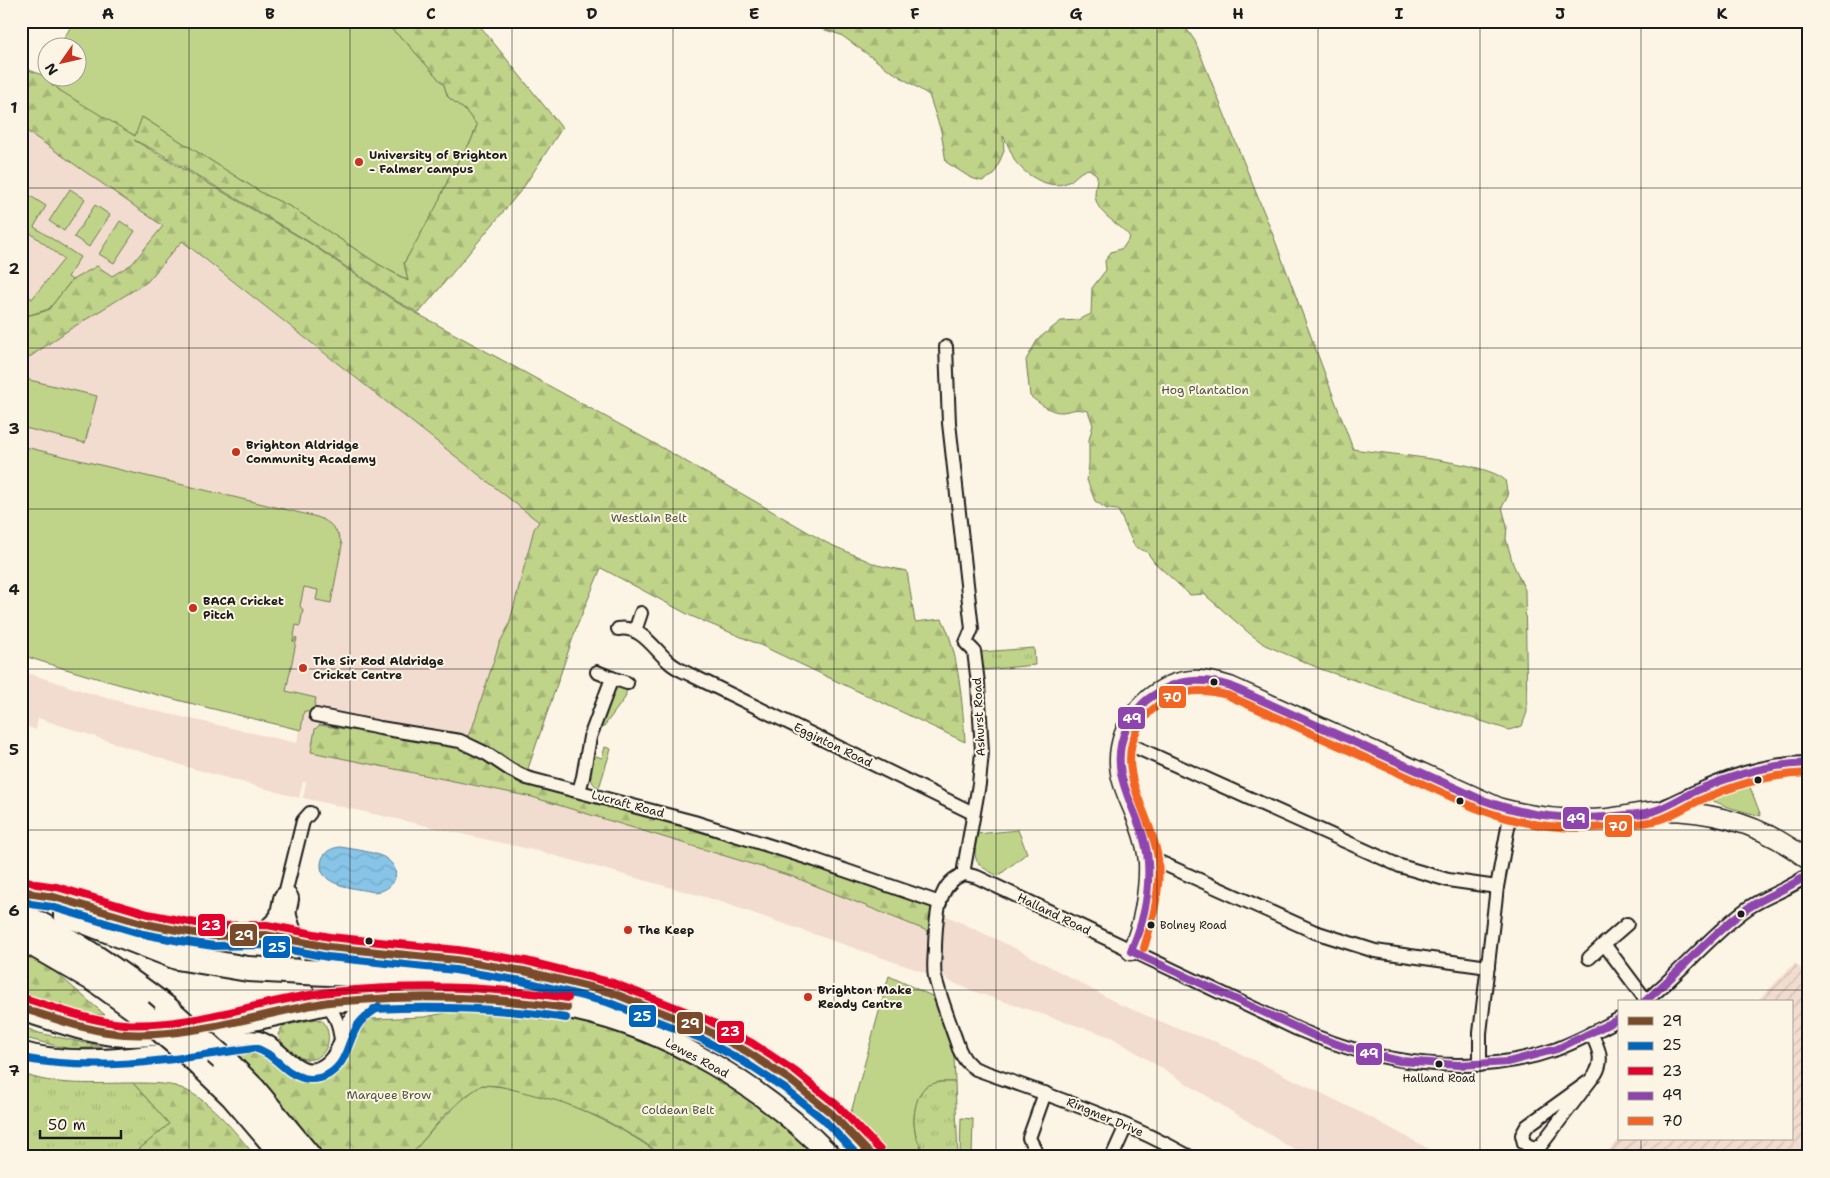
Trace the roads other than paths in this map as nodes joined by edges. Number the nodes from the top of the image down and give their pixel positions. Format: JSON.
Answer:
{"nodes":[{"id":1,"x":946,"y":347,"type":"dead end"},
{"id":2,"x":641,"y":614,"type":"dead end"},
{"id":3,"x":618,"y":628,"type":"dead end"},
{"id":4,"x":635,"y":631,"type":"junction"},
{"id":5,"x":597,"y":672,"type":"dead end"},
{"id":6,"x":612,"y":678,"type":"junction"},
{"id":7,"x":627,"y":683,"type":"dead end"},
{"id":8,"x":316,"y":715,"type":"dead end"},
{"id":9,"x":1122,"y":741,"type":"junction"},
{"id":10,"x":1809,"y":763,"type":"edge"},
{"id":11,"x":579,"y":791,"type":"junction"},
{"id":12,"x":1511,"y":811,"type":"junction"},
{"id":13,"x":1654,"y":811,"type":"junction"},
{"id":14,"x":310,"y":813,"type":"dead end"},
{"id":15,"x":973,"y":813,"type":"junction"},
{"id":16,"x":1148,"y":861,"type":"junction"},
{"id":17,"x":1809,"y":861,"type":"edge"},
{"id":18,"x":965,"y":874,"type":"junction"},
{"id":19,"x":1809,"y":874,"type":"edge"},
{"id":20,"x":1497,"y":887,"type":"junction"},
{"id":21,"x":27,"y":892,"type":"edge"},
{"id":22,"x":286,"y":899,"type":"junction"},
{"id":23,"x":940,"y":903,"type":"junction"},
{"id":24,"x":21,"y":915,"type":"edge"},
{"id":25,"x":1627,"y":924,"type":"dead end"},
{"id":26,"x":266,"y":935,"type":"junction"},
{"id":27,"x":21,"y":937,"type":"edge"},
{"id":28,"x":300,"y":942,"type":"junction"},
{"id":29,"x":1604,"y":944,"type":"junction"},
{"id":30,"x":1131,"y":951,"type":"junction"},
{"id":31,"x":1589,"y":958,"type":"dead end"},
{"id":32,"x":1488,"y":967,"type":"junction"},
{"id":33,"x":373,"y":998,"type":"junction"},
{"id":34,"x":1644,"y":1000,"type":"edge"},
{"id":35,"x":1646,"y":1000,"type":"edge"},
{"id":36,"x":328,"y":1002,"type":"junction"},
{"id":37,"x":638,"y":1004,"type":"junction"},
{"id":38,"x":21,"y":1008,"type":"edge"},
{"id":39,"x":1618,"y":1020,"type":"edge"},
{"id":40,"x":1591,"y":1033,"type":"junction"},
{"id":41,"x":341,"y":1040,"type":"junction"},
{"id":42,"x":21,"y":1048,"type":"edge"},
{"id":43,"x":1480,"y":1065,"type":"junction"},
{"id":44,"x":1588,"y":1082,"type":"junction"},
{"id":45,"x":1045,"y":1093,"type":"junction"},
{"id":46,"x":1126,"y":1126,"type":"junction"},
{"id":47,"x":285,"y":1157,"type":"edge"},
{"id":48,"x":309,"y":1157,"type":"edge"},
{"id":49,"x":832,"y":1157,"type":"edge"},
{"id":50,"x":873,"y":1157,"type":"edge"},
{"id":51,"x":1039,"y":1157,"type":"edge"},
{"id":52,"x":1112,"y":1157,"type":"edge"},
{"id":53,"x":1190,"y":1157,"type":"edge"}],
"edges":[{"from":1,"to":15,"type":"street","name":"Ashurst Road"},
{"from":2,"to":4,"type":"street"},
{"from":3,"to":4,"type":"street"},
{"from":4,"to":15,"type":"street","name":"Egginton Road"},
{"from":5,"to":6,"type":"street"},
{"from":6,"to":7,"type":"street"},
{"from":6,"to":11,"type":"street"},
{"from":8,"to":11,"type":"street","name":"Lucraft Road"},
{"from":9,"to":12,"type":"street"},
{"from":9,"to":16,"type":"street"},
{"from":9,"to":20,"type":"street"},
{"from":10,"to":13,"type":"street"},
{"from":11,"to":23,"type":"street","name":"Lucraft Road"},
{"from":12,"to":13,"type":"street"},
{"from":12,"to":20,"type":"street"},
{"from":13,"to":17,"type":"street"},
{"from":14,"to":22,"type":"street"},
{"from":15,"to":18,"type":"street","name":"Ashurst Road"},
{"from":16,"to":30,"type":"street"},
{"from":16,"to":32,"type":"street"},
{"from":18,"to":23,"type":"street"},
{"from":18,"to":30,"type":"street","name":"Halland Road"},
{"from":19,"to":35,"type":"street"},
{"from":20,"to":32,"type":"street"},
{"from":21,"to":26,"type":"highway"},
{"from":21,"to":37,"type":"highway","bridge":true},
{"from":22,"to":26,"type":"highway"},
{"from":22,"to":28,"type":"street"},
{"from":23,"to":45,"type":"street","name":"Ringmer Drive"},
{"from":24,"to":48,"type":"highway","bridge":true},
{"from":25,"to":29,"type":"street"},
{"from":26,"to":28,"type":"highway"},
{"from":27,"to":47,"type":"highway","bridge":true},
{"from":28,"to":36,"type":"street"},
{"from":28,"to":37,"type":"main road"},
{"from":29,"to":31,"type":"street"},
{"from":29,"to":34,"type":"street"},
{"from":30,"to":43,"type":"street","name":"Halland Road"},
{"from":32,"to":43,"type":"street"},
{"from":33,"to":36,"type":"main road","name":"Lewes Road"},
{"from":33,"to":41,"type":"street"},
{"from":33,"to":49,"type":"main road","name":"Lewes Road"},
{"from":36,"to":38,"type":"highway"},
{"from":36,"to":41,"type":"street"},
{"from":37,"to":50,"type":"main road"},
{"from":39,"to":40,"type":"street","name":"Halland Road"},
{"from":40,"to":43,"type":"street","name":"Halland Road"},
{"from":40,"to":44,"type":"street"},
{"from":41,"to":42,"type":"street"},
{"from":44,"to":44,"type":"street"},
{"from":45,"to":46,"type":"street","name":"Ringmer Drive"},
{"from":45,"to":51,"type":"street"},
{"from":46,"to":52,"type":"street"},
{"from":46,"to":53,"type":"street","name":"Ringmer Drive"}]}
